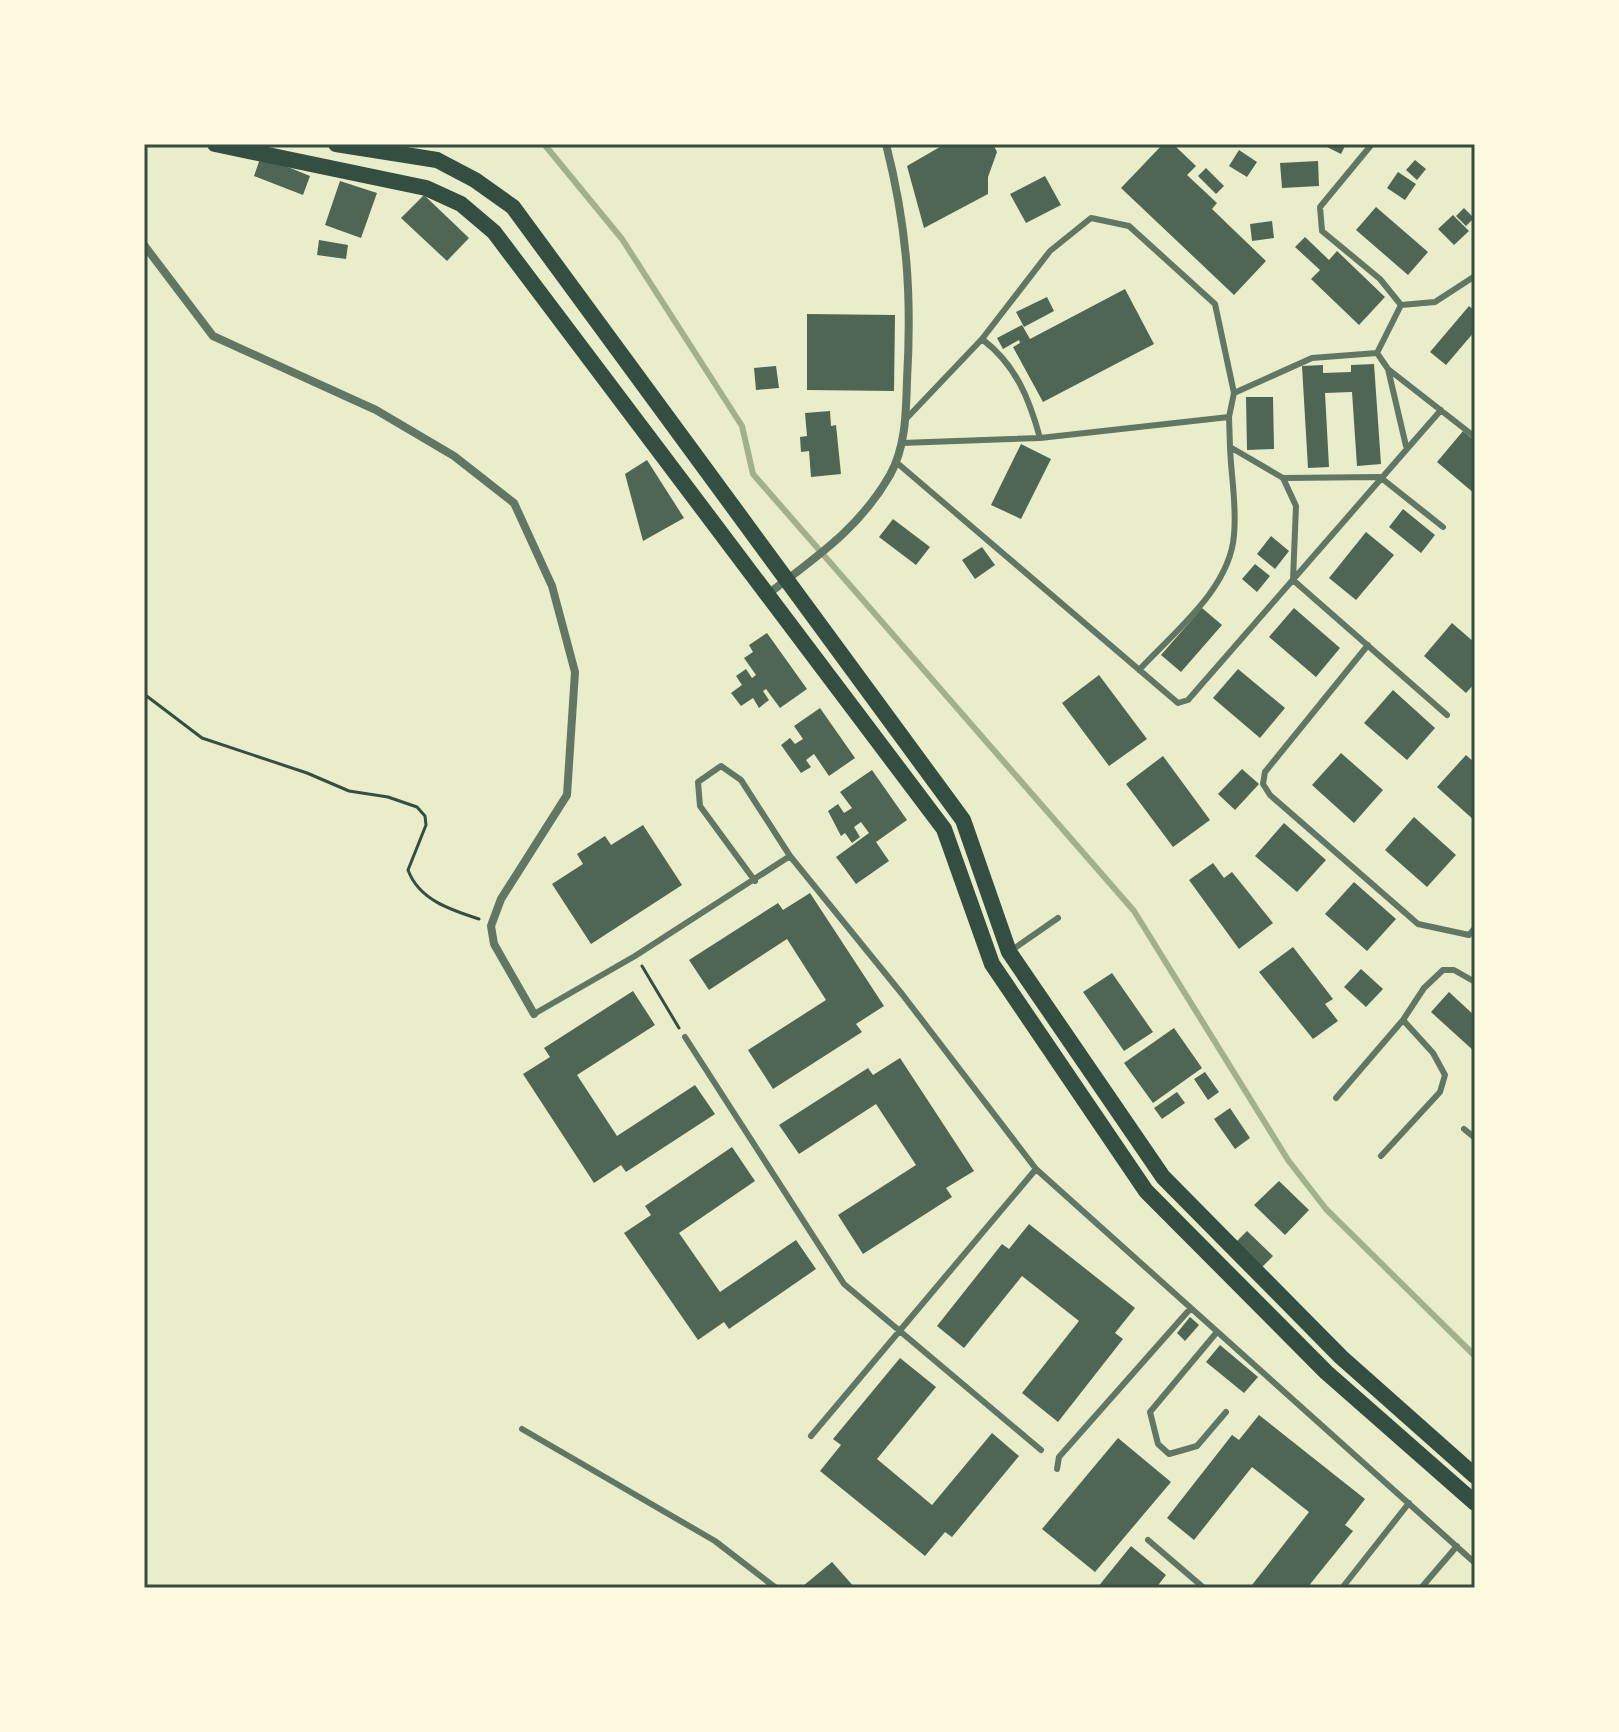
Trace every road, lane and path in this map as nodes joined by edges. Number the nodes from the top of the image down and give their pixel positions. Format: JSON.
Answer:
{"nodes":[{"id":1,"x":215,"y":144,"type":"edge"},
{"id":2,"x":336,"y":144,"type":"edge"},
{"id":3,"x":886,"y":144,"type":"edge"},
{"id":4,"x":1372,"y":144,"type":"edge"},
{"id":5,"x":144,"y":245,"type":"edge"},
{"id":6,"x":1475,"y":276,"type":"edge"},
{"id":7,"x":1401,"y":305,"type":"junction"},
{"id":8,"x":982,"y":339,"type":"junction"},
{"id":9,"x":1377,"y":353,"type":"junction"},
{"id":10,"x":1388,"y":369,"type":"junction"},
{"id":11,"x":1234,"y":393,"type":"junction"},
{"id":12,"x":1441,"y":410,"type":"junction"},
{"id":13,"x":1229,"y":417,"type":"junction"},
{"id":14,"x":905,"y":420,"type":"junction"},
{"id":15,"x":1475,"y":437,"type":"edge"},
{"id":16,"x":1040,"y":438,"type":"junction"},
{"id":17,"x":902,"y":443,"type":"junction"},
{"id":18,"x":1406,"y":446,"type":"junction"},
{"id":19,"x":1230,"y":447,"type":"junction"},
{"id":20,"x":896,"y":462,"type":"junction"},
{"id":21,"x":1380,"y":477,"type":"junction"},
{"id":22,"x":1283,"y":478,"type":"junction"},
{"id":23,"x":1443,"y":527,"type":"dead end"},
{"id":24,"x":787,"y":579,"type":"junction"},
{"id":25,"x":1293,"y":580,"type":"junction"},
{"id":26,"x":768,"y":594,"type":"junction"},
{"id":27,"x":1368,"y":645,"type":"junction"},
{"id":28,"x":1139,"y":670,"type":"junction"},
{"id":29,"x":144,"y":694,"type":"edge"},
{"id":30,"x":1447,"y":715,"type":"dead end"},
{"id":31,"x":790,"y":856,"type":"junction"},
{"id":32,"x":755,"y":881,"type":"junction"},
{"id":33,"x":1058,"y":918,"type":"dead end"},
{"id":34,"x":491,"y":926,"type":"junction"},
{"id":35,"x":1475,"y":928,"type":"edge"},
{"id":36,"x":1009,"y":952,"type":"junction"},
{"id":37,"x":635,"y":956,"type":"junction"},
{"id":38,"x":992,"y":964,"type":"junction"},
{"id":39,"x":1474,"y":979,"type":"edge"},
{"id":40,"x":534,"y":1014,"type":"joint"},
{"id":41,"x":1403,"y":1020,"type":"junction"},
{"id":42,"x":685,"y":1037,"type":"joint"},
{"id":43,"x":1336,"y":1098,"type":"dead end"},
{"id":44,"x":1464,"y":1129,"type":"dead end"},
{"id":45,"x":1475,"y":1138,"type":"edge"},
{"id":46,"x":1381,"y":1156,"type":"dead end"},
{"id":47,"x":1036,"y":1169,"type":"junction"},
{"id":48,"x":1190,"y":1309,"type":"junction"},
{"id":49,"x":899,"y":1331,"type":"junction"},
{"id":50,"x":1217,"y":1332,"type":"junction"},
{"id":51,"x":1226,"y":1412,"type":"dead end"},
{"id":52,"x":522,"y":1429,"type":"dead end"},
{"id":53,"x":811,"y":1436,"type":"dead end"},
{"id":54,"x":1041,"y":1450,"type":"dead end"},
{"id":55,"x":1057,"y":1469,"type":"dead end"},
{"id":56,"x":1475,"y":1476,"type":"edge"},
{"id":57,"x":1409,"y":1503,"type":"junction"},
{"id":58,"x":1475,"y":1503,"type":"edge"},
{"id":59,"x":1148,"y":1540,"type":"dead end"},
{"id":60,"x":1457,"y":1546,"type":"junction"},
{"id":61,"x":1475,"y":1563,"type":"edge"},
{"id":62,"x":776,"y":1588,"type":"edge"},
{"id":63,"x":1204,"y":1588,"type":"edge"},
{"id":64,"x":1342,"y":1588,"type":"edge"},
{"id":65,"x":1421,"y":1588,"type":"edge"}],
"edges":[{"from":1,"to":26,"type":"main road"},
{"from":2,"to":24,"type":"main road"},
{"from":3,"to":14,"type":"street"},
{"from":4,"to":7,"type":"lane"},
{"from":5,"to":34,"type":"street"},
{"from":6,"to":7,"type":"lane"},
{"from":7,"to":9,"type":"lane"},
{"from":8,"to":11,"type":"lane"},
{"from":8,"to":14,"type":"lane"},
{"from":8,"to":16,"type":"lane"},
{"from":9,"to":10,"type":"lane"},
{"from":9,"to":11,"type":"lane"},
{"from":10,"to":12,"type":"lane"},
{"from":10,"to":18,"type":"lane"},
{"from":11,"to":13,"type":"lane"},
{"from":12,"to":15,"type":"lane"},
{"from":12,"to":18,"type":"lane"},
{"from":13,"to":16,"type":"lane"},
{"from":13,"to":19,"type":"lane"},
{"from":14,"to":17,"type":"street"},
{"from":16,"to":17,"type":"lane"},
{"from":17,"to":20,"type":"street"},
{"from":18,"to":21,"type":"lane"},
{"from":19,"to":22,"type":"lane"},
{"from":19,"to":28,"type":"lane"},
{"from":20,"to":24,"type":"street"},
{"from":20,"to":28,"type":"lane"},
{"from":21,"to":22,"type":"lane"},
{"from":21,"to":23,"type":"lane"},
{"from":21,"to":25,"type":"lane"},
{"from":22,"to":25,"type":"lane"},
{"from":24,"to":26,"type":"street"},
{"from":24,"to":36,"type":"main road"},
{"from":25,"to":27,"type":"lane"},
{"from":25,"to":28,"type":"lane"},
{"from":26,"to":38,"type":"main road"},
{"from":27,"to":30,"type":"lane"},
{"from":27,"to":35,"type":"lane"},
{"from":29,"to":34,"type":"path"},
{"from":31,"to":32,"type":"lane"},
{"from":31,"to":32,"type":"lane"},
{"from":31,"to":47,"type":"lane"},
{"from":32,"to":37,"type":"lane"},
{"from":33,"to":36,"type":"lane"},
{"from":34,"to":40,"type":"street"},
{"from":36,"to":38,"type":"main road"},
{"from":36,"to":56,"type":"main road"},
{"from":37,"to":40,"type":"lane"},
{"from":37,"to":42,"type":"path"},
{"from":38,"to":58,"type":"main road"},
{"from":39,"to":41,"type":"lane"},
{"from":41,"to":43,"type":"lane"},
{"from":41,"to":46,"type":"lane"},
{"from":42,"to":49,"type":"lane"},
{"from":44,"to":45,"type":"lane"},
{"from":47,"to":48,"type":"lane"},
{"from":47,"to":49,"type":"lane"},
{"from":48,"to":50,"type":"lane"},
{"from":48,"to":55,"type":"lane"},
{"from":49,"to":53,"type":"lane"},
{"from":49,"to":54,"type":"lane"},
{"from":50,"to":51,"type":"lane"},
{"from":50,"to":57,"type":"lane"},
{"from":52,"to":62,"type":"lane"},
{"from":57,"to":60,"type":"lane"},
{"from":57,"to":64,"type":"lane"},
{"from":59,"to":63,"type":"lane"},
{"from":60,"to":61,"type":"lane"},
{"from":60,"to":65,"type":"lane"}]}
